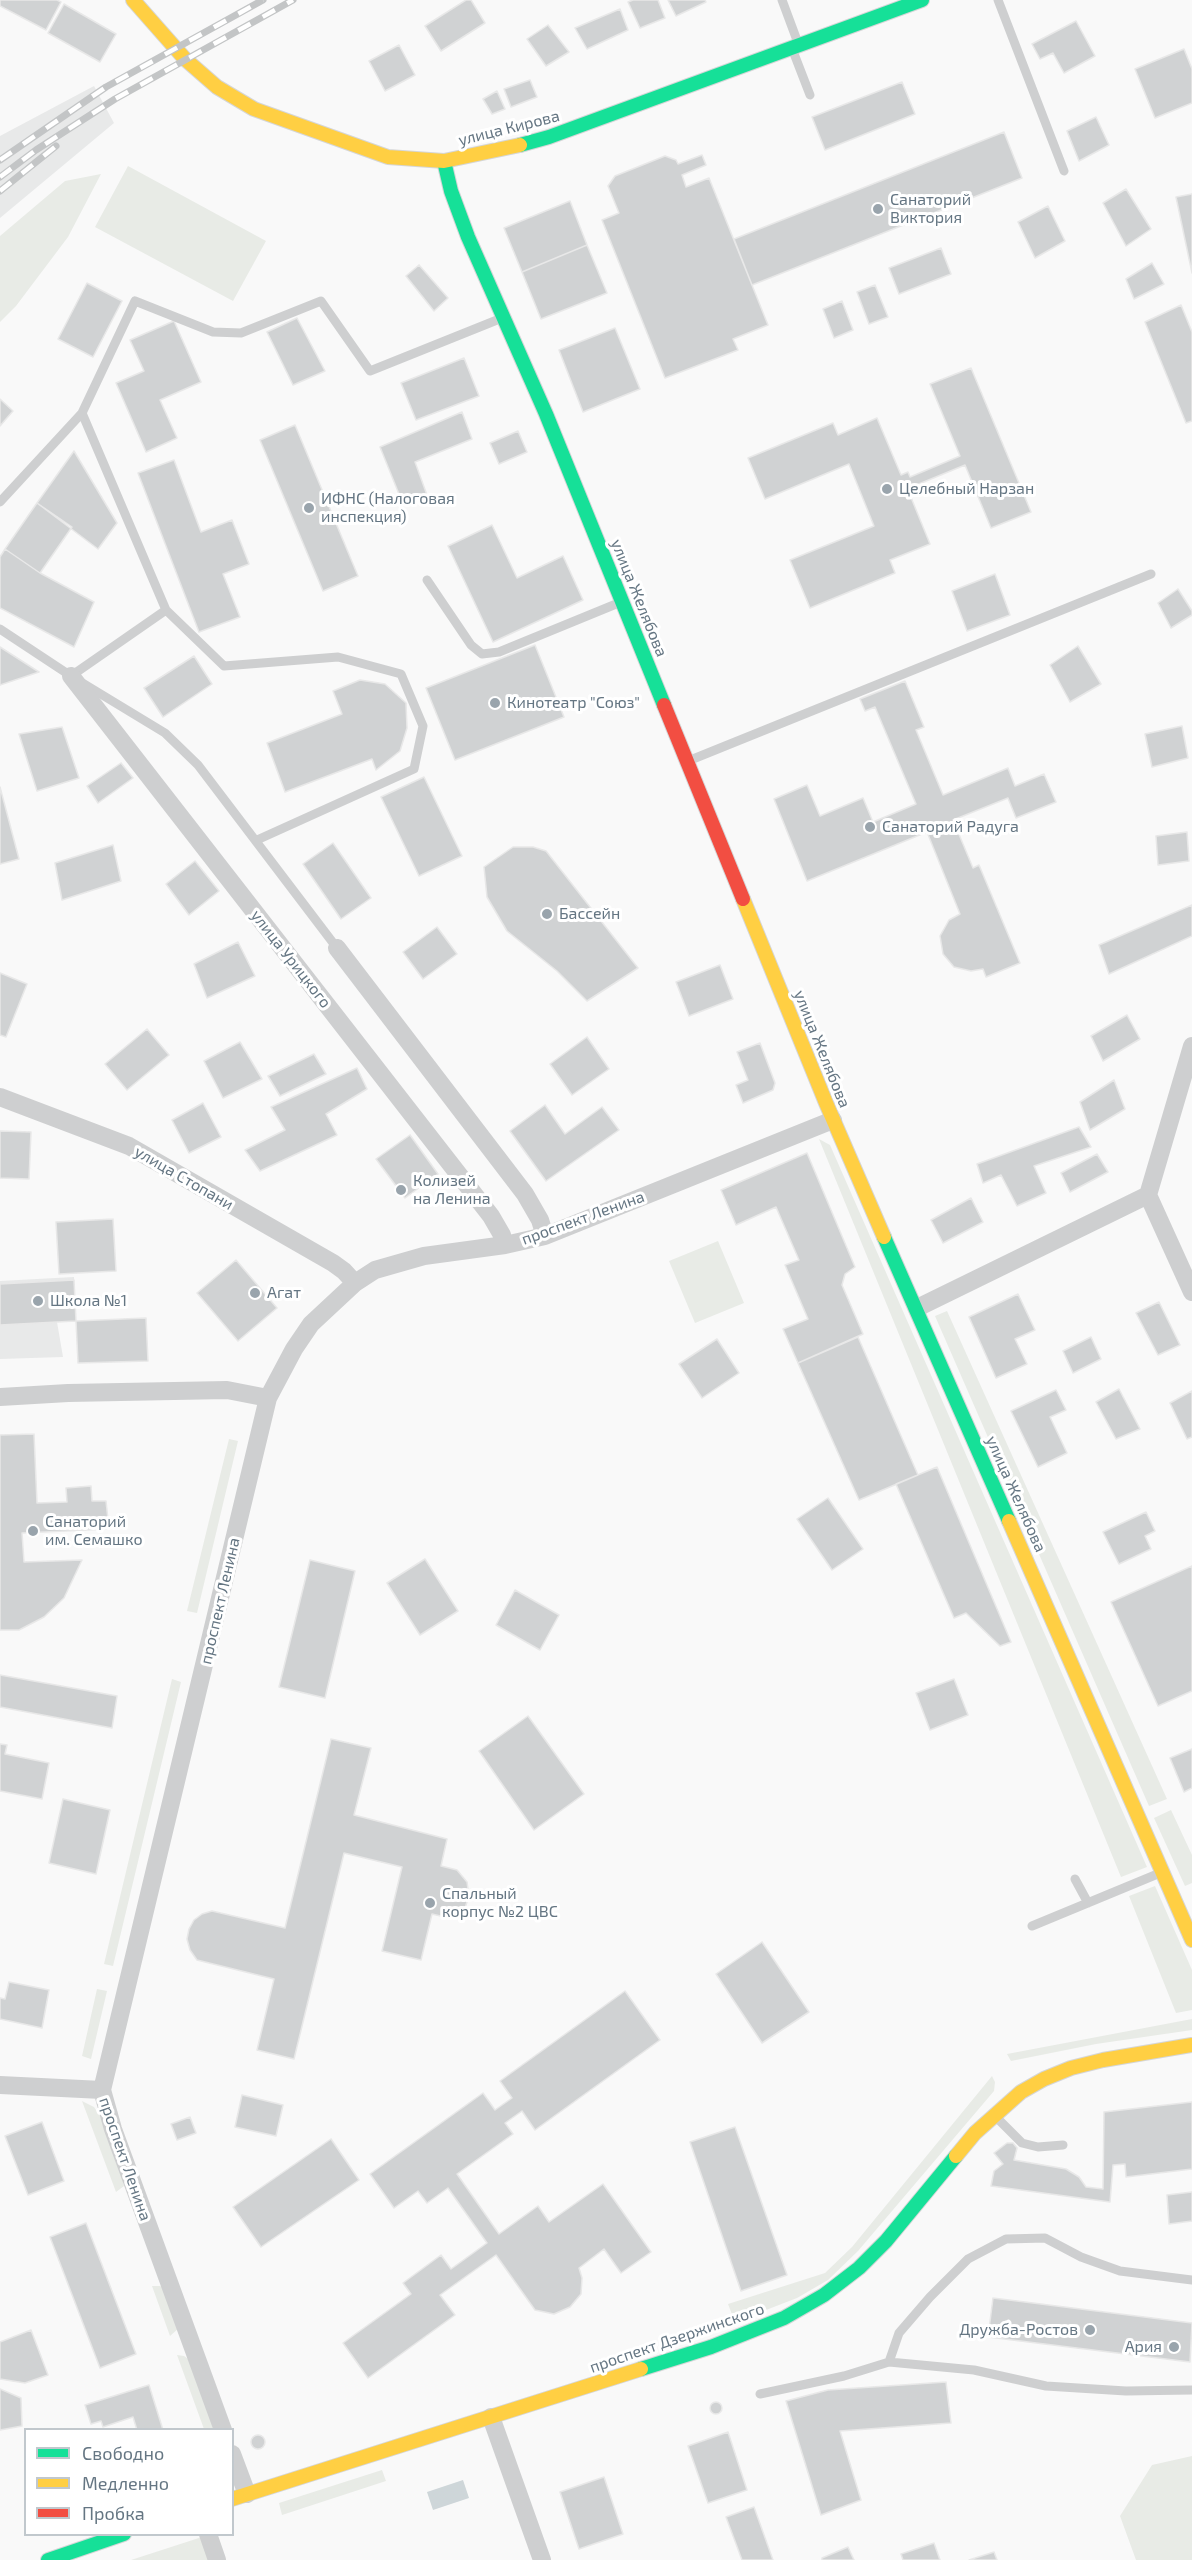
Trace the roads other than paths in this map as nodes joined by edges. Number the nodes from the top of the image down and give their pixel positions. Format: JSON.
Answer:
{"nodes":[{"id":1,"x":133,"y":0,"type":"edge"},
{"id":2,"x":782,"y":0,"type":"edge"},
{"id":3,"x":921,"y":0,"type":"edge"},
{"id":4,"x":998,"y":0,"type":"edge"},
{"id":5,"x":796,"y":47,"type":"junction"},
{"id":6,"x":810,"y":95,"type":"dead end"},
{"id":7,"x":444,"y":161,"type":"junction"},
{"id":8,"x":1064,"y":171,"type":"dead end"},
{"id":9,"x":504,"y":317,"type":"junction"},
{"id":10,"x":82,"y":413,"type":"junction"},
{"id":11,"x":0,"y":502,"type":"edge"},
{"id":12,"x":1151,"y":574,"type":"dead end"},
{"id":13,"x":428,"y":580,"type":"dead end"},
{"id":14,"x":623,"y":601,"type":"junction"},
{"id":15,"x":166,"y":610,"type":"junction"},
{"id":16,"x":0,"y":629,"type":"edge"},
{"id":17,"x":71,"y":676,"type":"junction"},
{"id":18,"x":688,"y":761,"type":"junction"},
{"id":19,"x":257,"y":840,"type":"junction"},
{"id":20,"x":337,"y":948,"type":"joint"},
{"id":21,"x":1192,"y":1046,"type":"edge"},
{"id":22,"x":0,"y":1097,"type":"edge"},
{"id":23,"x":833,"y":1119,"type":"junction"},
{"id":24,"x":1148,"y":1195,"type":"junction"},
{"id":25,"x":545,"y":1236,"type":"junction"},
{"id":26,"x":505,"y":1245,"type":"junction"},
{"id":27,"x":355,"y":1283,"type":"junction"},
{"id":28,"x":1192,"y":1292,"type":"edge"},
{"id":29,"x":917,"y":1308,"type":"junction"},
{"id":30,"x":0,"y":1397,"type":"edge"},
{"id":31,"x":268,"y":1398,"type":"junction"},
{"id":32,"x":1162,"y":1872,"type":"junction"},
{"id":33,"x":1075,"y":1879,"type":"dead end"},
{"id":34,"x":1088,"y":1903,"type":"junction"},
{"id":35,"x":1032,"y":1926,"type":"dead end"},
{"id":36,"x":1192,"y":1940,"type":"edge"},
{"id":37,"x":1192,"y":2045,"type":"edge"},
{"id":38,"x":0,"y":2085,"type":"edge"},
{"id":39,"x":102,"y":2090,"type":"junction"},
{"id":40,"x":994,"y":2114,"type":"junction"},
{"id":41,"x":1063,"y":2145,"type":"dead end"},
{"id":42,"x":1192,"y":2280,"type":"edge"},
{"id":43,"x":889,"y":2362,"type":"junction"},
{"id":44,"x":1192,"y":2390,"type":"edge"},
{"id":45,"x":760,"y":2394,"type":"dead end"},
{"id":46,"x":491,"y":2417,"type":"junction"},
{"id":47,"x":222,"y":2428,"type":"edge"},
{"id":48,"x":234,"y":2465,"type":"edge"},
{"id":49,"x":240,"y":2497,"type":"edge"},
{"id":50,"x":121,"y":2536,"type":"edge"},
{"id":51,"x":208,"y":2536,"type":"edge"},
{"id":52,"x":48,"y":2560,"type":"edge"},
{"id":53,"x":217,"y":2560,"type":"edge"},
{"id":54,"x":542,"y":2560,"type":"edge"}],
"edges":[{"from":1,"to":7,"type":"street","name":"улица Кирова"},
{"from":2,"to":5,"type":"lane"},
{"from":3,"to":5,"type":"street","name":"улица Кирова"},
{"from":4,"to":8,"type":"lane"},
{"from":5,"to":6,"type":"lane"},
{"from":5,"to":7,"type":"street","name":"улица Кирова"},
{"from":7,"to":9,"type":"street","name":"улица Желябова"},
{"from":9,"to":10,"type":"lane"},
{"from":9,"to":14,"type":"street","name":"улица Желябова"},
{"from":10,"to":11,"type":"lane"},
{"from":10,"to":15,"type":"lane"},
{"from":12,"to":18,"type":"lane"},
{"from":13,"to":14,"type":"lane"},
{"from":14,"to":18,"type":"street","name":"улица Желябова"},
{"from":15,"to":17,"type":"lane"},
{"from":15,"to":19,"type":"lane"},
{"from":16,"to":17,"type":"lane"},
{"from":17,"to":19,"type":"lane"},
{"from":17,"to":26,"type":"street","name":"улица Урицкого"},
{"from":18,"to":23,"type":"street","name":"улица Желябова"},
{"from":19,"to":20,"type":"lane"},
{"from":20,"to":25,"type":"street"},
{"from":21,"to":24,"type":"street"},
{"from":22,"to":27,"type":"street","name":"улица Стопани"},
{"from":23,"to":25,"type":"street","name":"проспект Ленина"},
{"from":23,"to":29,"type":"street","name":"улица Желябова"},
{"from":24,"to":28,"type":"street"},
{"from":24,"to":29,"type":"street"},
{"from":25,"to":26,"type":"street","name":"проспект Ленина"},
{"from":26,"to":27,"type":"street","name":"проспект Ленина"},
{"from":27,"to":31,"type":"street","name":"проспект Ленина"},
{"from":29,"to":32,"type":"street","name":"улица Желябова"},
{"from":30,"to":31,"type":"street"},
{"from":31,"to":39,"type":"street","name":"проспект Ленина"},
{"from":32,"to":34,"type":"lane"},
{"from":32,"to":36,"type":"street","name":"улица Желябова"},
{"from":33,"to":34,"type":"lane"},
{"from":34,"to":35,"type":"lane"},
{"from":37,"to":40,"type":"street","name":"проспект Дзержинского"},
{"from":38,"to":39,"type":"street"},
{"from":39,"to":47,"type":"street","name":"проспект Ленина"},
{"from":40,"to":41,"type":"lane"},
{"from":40,"to":46,"type":"street","name":"проспект Дзержинского"},
{"from":42,"to":43,"type":"lane"},
{"from":43,"to":44,"type":"lane"},
{"from":43,"to":45,"type":"lane"},
{"from":46,"to":49,"type":"street","name":"проспект Дзержинского"},
{"from":46,"to":54,"type":"street"},
{"from":48,"to":49,"type":"street"},
{"from":50,"to":52,"type":"street"},
{"from":51,"to":53,"type":"street"}]}
